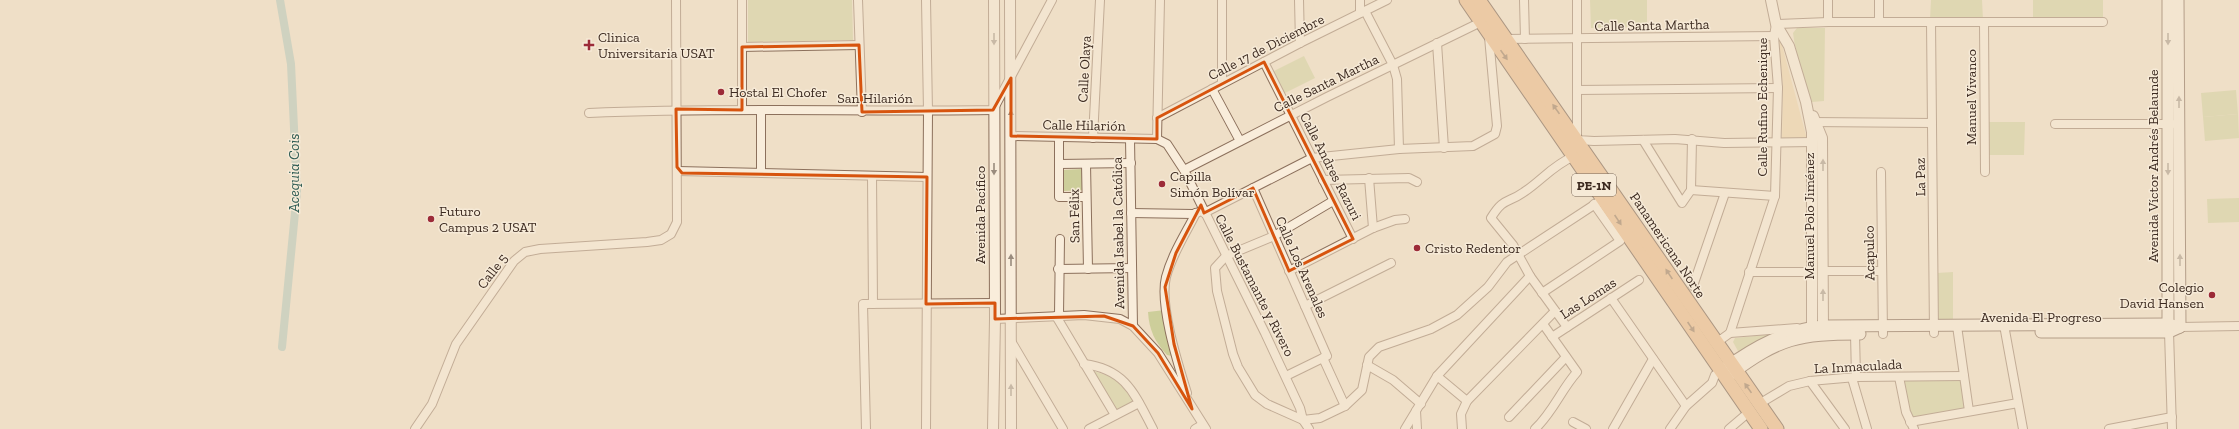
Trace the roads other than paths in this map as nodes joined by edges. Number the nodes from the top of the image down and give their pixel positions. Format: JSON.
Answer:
{"nodes":[{"id":1,"x":676,"y":0,"type":"edge"},
{"id":2,"x":742,"y":0,"type":"edge"},
{"id":3,"x":858,"y":0,"type":"edge"},
{"id":4,"x":926,"y":0,"type":"edge"},
{"id":5,"x":994,"y":0,"type":"edge"},
{"id":6,"x":1010,"y":0,"type":"edge"},
{"id":7,"x":1052,"y":0,"type":"edge"},
{"id":8,"x":1100,"y":0,"type":"edge"},
{"id":9,"x":1160,"y":0,"type":"edge"},
{"id":10,"x":1222,"y":0,"type":"edge"},
{"id":11,"x":1299,"y":0,"type":"edge"},
{"id":12,"x":1360,"y":0,"type":"edge"},
{"id":13,"x":1387,"y":0,"type":"edge"},
{"id":14,"x":1466,"y":0,"type":"edge"},
{"id":15,"x":1479,"y":0,"type":"edge"},
{"id":16,"x":1524,"y":0,"type":"edge"},
{"id":17,"x":1577,"y":0,"type":"edge"},
{"id":18,"x":1771,"y":0,"type":"edge"},
{"id":19,"x":1828,"y":0,"type":"edge"},
{"id":20,"x":1879,"y":0,"type":"edge"},
{"id":21,"x":2168,"y":0,"type":"edge"},
{"id":22,"x":2178,"y":0,"type":"edge"},
{"id":23,"x":1363,"y":12,"type":"junction"},
{"id":24,"x":1828,"y":22,"type":"junction"},
{"id":25,"x":1880,"y":22,"type":"junction"},
{"id":26,"x":1931,"y":22,"type":"junction"},
{"id":27,"x":1984,"y":22,"type":"junction"},
{"id":28,"x":2103,"y":22,"type":"dead end"},
{"id":29,"x":1776,"y":24,"type":"junction"},
{"id":30,"x":1485,"y":27,"type":"junction"},
{"id":31,"x":1774,"y":36,"type":"junction"},
{"id":32,"x":1506,"y":39,"type":"junction"},
{"id":33,"x":1525,"y":39,"type":"junction"},
{"id":34,"x":1577,"y":39,"type":"junction"},
{"id":35,"x":1300,"y":43,"type":"junction"},
{"id":36,"x":1437,"y":43,"type":"junction"},
{"id":37,"x":859,"y":45,"type":"junction"},
{"id":38,"x":742,"y":47,"type":"junction"},
{"id":39,"x":1264,"y":62,"type":"junction"},
{"id":40,"x":1393,"y":65,"type":"junction"},
{"id":41,"x":1011,"y":78,"type":"junction"},
{"id":42,"x":1222,"y":83,"type":"junction"},
{"id":43,"x":1778,"y":88,"type":"junction"},
{"id":44,"x":1212,"y":89,"type":"junction"},
{"id":45,"x":1577,"y":90,"type":"junction"},
{"id":46,"x":676,"y":109,"type":"junction"},
{"id":47,"x":742,"y":110,"type":"junction"},
{"id":48,"x":761,"y":110,"type":"junction"},
{"id":49,"x":994,"y":110,"type":"junction"},
{"id":50,"x":928,"y":111,"type":"junction"},
{"id":51,"x":862,"y":112,"type":"junction"},
{"id":52,"x":589,"y":113,"type":"dead end"},
{"id":53,"x":1290,"y":115,"type":"junction"},
{"id":54,"x":1157,"y":118,"type":"junction"},
{"id":55,"x":1813,"y":122,"type":"junction"},
{"id":56,"x":1932,"y":123,"type":"junction"},
{"id":57,"x":2055,"y":124,"type":"dead end"},
{"id":58,"x":2173,"y":124,"type":"junction"},
{"id":59,"x":1011,"y":136,"type":"junction"},
{"id":60,"x":1059,"y":138,"type":"junction"},
{"id":61,"x":1093,"y":138,"type":"junction"},
{"id":62,"x":1157,"y":139,"type":"junction"},
{"id":63,"x":1692,"y":139,"type":"junction"},
{"id":64,"x":1130,"y":140,"type":"junction"},
{"id":65,"x":1577,"y":140,"type":"junction"},
{"id":66,"x":1643,"y":140,"type":"junction"},
{"id":67,"x":1240,"y":141,"type":"junction"},
{"id":68,"x":1812,"y":142,"type":"junction"},
{"id":69,"x":1777,"y":143,"type":"junction"},
{"id":70,"x":1444,"y":148,"type":"junction"},
{"id":71,"x":1399,"y":149,"type":"junction"},
{"id":72,"x":1574,"y":156,"type":"junction"},
{"id":73,"x":1312,"y":158,"type":"junction"},
{"id":74,"x":1130,"y":162,"type":"junction"},
{"id":75,"x":1059,"y":164,"type":"junction"},
{"id":76,"x":1086,"y":164,"type":"junction"},
{"id":77,"x":1184,"y":170,"type":"junction"},
{"id":78,"x":678,"y":171,"type":"junction"},
{"id":79,"x":1881,"y":172,"type":"dead end"},
{"id":80,"x":1984,"y":172,"type":"dead end"},
{"id":81,"x":762,"y":173,"type":"junction"},
{"id":82,"x":872,"y":176,"type":"junction"},
{"id":83,"x":927,"y":177,"type":"junction"},
{"id":84,"x":1369,"y":178,"type":"junction"},
{"id":85,"x":1323,"y":180,"type":"junction"},
{"id":86,"x":1417,"y":182,"type":"dead end"},
{"id":87,"x":1253,"y":188,"type":"junction"},
{"id":88,"x":1691,"y":190,"type":"junction"},
{"id":89,"x":1726,"y":193,"type":"junction"},
{"id":90,"x":1775,"y":196,"type":"junction"},
{"id":91,"x":1086,"y":197,"type":"junction"},
{"id":92,"x":1333,"y":201,"type":"junction"},
{"id":93,"x":1599,"y":202,"type":"junction"},
{"id":94,"x":1201,"y":212,"type":"junction"},
{"id":95,"x":1131,"y":213,"type":"junction"},
{"id":96,"x":1405,"y":219,"type":"dead end"},
{"id":97,"x":1373,"y":228,"type":"junction"},
{"id":98,"x":1274,"y":236,"type":"junction"},
{"id":99,"x":1060,"y":239,"type":"dead end"},
{"id":100,"x":1353,"y":240,"type":"junction"},
{"id":101,"x":1518,"y":254,"type":"junction"},
{"id":102,"x":1226,"y":256,"type":"junction"},
{"id":103,"x":1392,"y":263,"type":"dead end"},
{"id":104,"x":1088,"y":268,"type":"junction"},
{"id":105,"x":1132,"y":268,"type":"junction"},
{"id":106,"x":1059,"y":269,"type":"junction"},
{"id":107,"x":1289,"y":271,"type":"junction"},
{"id":108,"x":1823,"y":271,"type":"junction"},
{"id":109,"x":1882,"y":271,"type":"junction"},
{"id":110,"x":1749,"y":272,"type":"junction"},
{"id":111,"x":1812,"y":272,"type":"junction"},
{"id":112,"x":1530,"y":276,"type":"junction"},
{"id":113,"x":1639,"y":280,"type":"dead end"},
{"id":114,"x":1694,"y":286,"type":"dead end"},
{"id":115,"x":1542,"y":293,"type":"junction"},
{"id":116,"x":1611,"y":298,"type":"junction"},
{"id":117,"x":994,"y":303,"type":"junction"},
{"id":118,"x":874,"y":304,"type":"junction"},
{"id":119,"x":926,"y":304,"type":"junction"},
{"id":120,"x":1304,"y":306,"type":"junction"},
{"id":121,"x":1555,"y":311,"type":"junction"},
{"id":122,"x":1057,"y":316,"type":"junction"},
{"id":123,"x":1012,"y":318,"type":"junction"},
{"id":124,"x":995,"y":319,"type":"junction"},
{"id":125,"x":1543,"y":324,"type":"junction"},
{"id":126,"x":1133,"y":326,"type":"junction"},
{"id":127,"x":2239,"y":326,"type":"edge"},
{"id":128,"x":1567,"y":327,"type":"junction"},
{"id":129,"x":2180,"y":327,"type":"junction"},
{"id":130,"x":2004,"y":328,"type":"junction"},
{"id":131,"x":2168,"y":328,"type":"junction"},
{"id":132,"x":1934,"y":329,"type":"junction"},
{"id":133,"x":1957,"y":329,"type":"junction"},
{"id":134,"x":1818,"y":330,"type":"junction"},
{"id":135,"x":1883,"y":330,"type":"junction"},
{"id":136,"x":1730,"y":333,"type":"junction"},
{"id":137,"x":1855,"y":334,"type":"junction"},
{"id":138,"x":1552,"y":337,"type":"junction"},
{"id":139,"x":1011,"y":341,"type":"junction"},
{"id":140,"x":1716,"y":343,"type":"junction"},
{"id":141,"x":1325,"y":357,"type":"junction"},
{"id":142,"x":1566,"y":357,"type":"junction"},
{"id":143,"x":1653,"y":359,"type":"junction"},
{"id":144,"x":1084,"y":364,"type":"junction"},
{"id":145,"x":1367,"y":365,"type":"junction"},
{"id":146,"x":1728,"y":371,"type":"junction"},
{"id":147,"x":1286,"y":376,"type":"junction"},
{"id":148,"x":1437,"y":376,"type":"junction"},
{"id":149,"x":1964,"y":376,"type":"junction"},
{"id":150,"x":1854,"y":377,"type":"junction"},
{"id":151,"x":1899,"y":377,"type":"junction"},
{"id":152,"x":1810,"y":381,"type":"junction"},
{"id":153,"x":1467,"y":401,"type":"junction"},
{"id":154,"x":2018,"y":403,"type":"junction"},
{"id":155,"x":1139,"y":404,"type":"junction"},
{"id":156,"x":1344,"y":406,"type":"junction"},
{"id":157,"x":1686,"y":406,"type":"junction"},
{"id":158,"x":1419,"y":407,"type":"junction"},
{"id":159,"x":1754,"y":408,"type":"junction"},
{"id":160,"x":1192,"y":409,"type":"junction"},
{"id":161,"x":1969,"y":411,"type":"junction"},
{"id":162,"x":1115,"y":416,"type":"junction"},
{"id":163,"x":1508,"y":417,"type":"dead end"},
{"id":164,"x":2172,"y":417,"type":"junction"},
{"id":165,"x":1303,"y":420,"type":"junction"},
{"id":166,"x":1573,"y":422,"type":"dead end"},
{"id":167,"x":1912,"y":426,"type":"edge"},
{"id":168,"x":1201,"y":428,"type":"edge"},
{"id":169,"x":415,"y":429,"type":"edge"},
{"id":170,"x":866,"y":429,"type":"edge"},
{"id":171,"x":926,"y":429,"type":"edge"},
{"id":172,"x":993,"y":429,"type":"edge"},
{"id":173,"x":1011,"y":429,"type":"edge"},
{"id":174,"x":1063,"y":429,"type":"edge"},
{"id":175,"x":1089,"y":429,"type":"edge"},
{"id":176,"x":1152,"y":429,"type":"edge"},
{"id":177,"x":1309,"y":429,"type":"edge"},
{"id":178,"x":1405,"y":429,"type":"edge"},
{"id":179,"x":1417,"y":429,"type":"edge"},
{"id":180,"x":1462,"y":429,"type":"edge"},
{"id":181,"x":1535,"y":429,"type":"edge"},
{"id":182,"x":1586,"y":429,"type":"edge"},
{"id":183,"x":1613,"y":429,"type":"edge"},
{"id":184,"x":1670,"y":429,"type":"edge"},
{"id":185,"x":1729,"y":429,"type":"edge"},
{"id":186,"x":1761,"y":429,"type":"edge"},
{"id":187,"x":1777,"y":429,"type":"edge"},
{"id":188,"x":1845,"y":429,"type":"edge"},
{"id":189,"x":1867,"y":429,"type":"edge"},
{"id":190,"x":2023,"y":429,"type":"edge"},
{"id":191,"x":2109,"y":429,"type":"edge"},
{"id":192,"x":2172,"y":429,"type":"edge"}],
"edges":[{"from":1,"to":46,"type":"street","name":"Calle 5"},
{"from":2,"to":38,"type":"street"},
{"from":3,"to":37,"type":"street"},
{"from":4,"to":50,"type":"street"},
{"from":5,"to":49,"type":"street","name":"Avenida Pacífico","one_way":true},
{"from":6,"to":41,"type":"street"},
{"from":7,"to":41,"type":"street"},
{"from":8,"to":61,"type":"street","name":"Calle Olaya"},
{"from":9,"to":54,"type":"street"},
{"from":10,"to":42,"type":"street"},
{"from":11,"to":35,"type":"street"},
{"from":12,"to":23,"type":"street"},
{"from":13,"to":23,"type":"street","name":"Calle 17 de Diciembre"},
{"from":14,"to":30,"type":"highway","name":"Panamericana Norte","number":"PE-1N"},
{"from":15,"to":32,"type":"highway","name":"Panamericana Norte","number":"PE-1N"},
{"from":16,"to":33,"type":"street"},
{"from":17,"to":34,"type":"street"},
{"from":18,"to":29,"type":"street","name":"Calle Rufino Echenique"},
{"from":19,"to":24,"type":"street"},
{"from":20,"to":25,"type":"street"},
{"from":21,"to":58,"type":"main road","name":"Avenida Víctor Andrés Belaunde","one_way":true},
{"from":58,"to":22,"type":"main road","name":"Avenida Víctor Andrés Belaunde","one_way":true},
{"from":23,"to":35,"type":"street","name":"Calle 17 de Diciembre"},
{"from":23,"to":40,"type":"street"},
{"from":24,"to":25,"type":"street"},
{"from":24,"to":29,"type":"street"},
{"from":25,"to":26,"type":"street"},
{"from":26,"to":27,"type":"street"},
{"from":26,"to":56,"type":"street","name":"La Paz"},
{"from":27,"to":28,"type":"street"},
{"from":27,"to":80,"type":"street","name":"Manuel Vivanco"},
{"from":29,"to":31,"type":"street","name":"Calle Rufino Echenique"},
{"from":29,"to":55,"type":"street","name":"Manuel Polo Jiménez"},
{"from":30,"to":36,"type":"street","name":"Calle Santa Martha"},
{"from":30,"to":70,"type":"street"},
{"from":30,"to":72,"type":"highway","name":"Panamericana Norte","number":"PE-1N","one_way":true},
{"from":31,"to":34,"type":"street","name":"Calle Santa Martha"},
{"from":31,"to":43,"type":"street","name":"Calle Rufino Echenique"},
{"from":32,"to":33,"type":"street","name":"Calle Santa Martha"},
{"from":65,"to":32,"type":"highway","name":"Panamericana Norte","number":"PE-1N","one_way":true},
{"from":33,"to":34,"type":"street","name":"Calle Santa Martha"},
{"from":34,"to":45,"type":"street"},
{"from":35,"to":39,"type":"street","name":"Calle 17 de Diciembre"},
{"from":36,"to":40,"type":"street","name":"Calle Santa Martha"},
{"from":36,"to":70,"type":"street"},
{"from":37,"to":38,"type":"street"},
{"from":37,"to":51,"type":"street"},
{"from":38,"to":47,"type":"street"},
{"from":39,"to":42,"type":"street","name":"Calle 17 de Diciembre"},
{"from":39,"to":53,"type":"street","name":"Calle Andres Razuri"},
{"from":40,"to":53,"type":"street","name":"Calle Santa Martha"},
{"from":40,"to":71,"type":"street"},
{"from":41,"to":49,"type":"street"},
{"from":59,"to":41,"type":"street","one_way":true},
{"from":42,"to":44,"type":"street","name":"Calle 17 de Diciembre"},
{"from":43,"to":45,"type":"street"},
{"from":43,"to":69,"type":"street","name":"Calle Rufino Echenique"},
{"from":44,"to":54,"type":"street","name":"Calle 17 de Diciembre"},
{"from":44,"to":67,"type":"street"},
{"from":45,"to":65,"type":"street"},
{"from":46,"to":47,"type":"street","name":"San Hilarión"},
{"from":46,"to":52,"type":"street","name":"San Hilarión"},
{"from":46,"to":78,"type":"street","name":"Calle 5"},
{"from":47,"to":48,"type":"street","name":"San Hilarión"},
{"from":48,"to":51,"type":"street","name":"San Hilarión"},
{"from":48,"to":81,"type":"street"},
{"from":49,"to":50,"type":"street","name":"San Hilarión"},
{"from":49,"to":117,"type":"street","name":"Avenida Pacífico","one_way":true},
{"from":50,"to":51,"type":"street","name":"San Hilarión"},
{"from":50,"to":83,"type":"street"},
{"from":53,"to":67,"type":"street","name":"Calle Santa Martha"},
{"from":53,"to":73,"type":"street","name":"Calle Andres Razuri"},
{"from":54,"to":62,"type":"street"},
{"from":55,"to":56,"type":"street"},
{"from":55,"to":68,"type":"street","name":"Manuel Polo Jiménez"},
{"from":108,"to":55,"type":"street","name":"Manuel Polo Jiménez","one_way":true},
{"from":56,"to":132,"type":"street","name":"La Paz"},
{"from":57,"to":58,"type":"street"},
{"from":129,"to":58,"type":"main road","name":"Avenida Víctor Andrés Belaunde","one_way":true},
{"from":58,"to":131,"type":"main road","name":"Avenida Víctor Andrés Belaunde","one_way":true},
{"from":59,"to":60,"type":"street","name":"Calle Hilarión"},
{"from":123,"to":59,"type":"street","one_way":true},
{"from":60,"to":61,"type":"street","name":"Calle Hilarión"},
{"from":60,"to":75,"type":"street"},
{"from":61,"to":64,"type":"street","name":"Calle Hilarión"},
{"from":62,"to":64,"type":"street","name":"Calle Hilarión"},
{"from":62,"to":77,"type":"street","name":"Calle Bustamante y Rivero"},
{"from":63,"to":66,"type":"street"},
{"from":63,"to":69,"type":"street"},
{"from":63,"to":88,"type":"street"},
{"from":64,"to":74,"type":"street","name":"Avenida Isabel la Católica"},
{"from":65,"to":66,"type":"street"},
{"from":140,"to":65,"type":"highway","name":"Panamericana Norte","number":"PE-1N","one_way":true},
{"from":66,"to":88,"type":"street"},
{"from":67,"to":77,"type":"street","name":"Calle Santa Martha"},
{"from":68,"to":69,"type":"street"},
{"from":68,"to":111,"type":"street","name":"Manuel Polo Jiménez"},
{"from":69,"to":90,"type":"street","name":"Calle Rufino Echenique"},
{"from":70,"to":71,"type":"street"},
{"from":71,"to":73,"type":"street"},
{"from":72,"to":93,"type":"highway","name":"Panamericana Norte","number":"PE-1N"},
{"from":72,"to":101,"type":"street"},
{"from":73,"to":85,"type":"street","name":"Calle Andres Razuri"},
{"from":73,"to":87,"type":"street"},
{"from":74,"to":76,"type":"street"},
{"from":74,"to":95,"type":"street","name":"Avenida Isabel la Católica"},
{"from":75,"to":76,"type":"street"},
{"from":75,"to":91,"type":"street"},
{"from":76,"to":91,"type":"street","name":"San Félix"},
{"from":77,"to":94,"type":"street","name":"Calle Bustamante y Rivero"},
{"from":78,"to":81,"type":"street"},
{"from":78,"to":169,"type":"street","name":"Calle 5"},
{"from":79,"to":109,"type":"street","name":"Acapulco"},
{"from":81,"to":82,"type":"street"},
{"from":82,"to":83,"type":"street"},
{"from":82,"to":118,"type":"street"},
{"from":83,"to":119,"type":"street"},
{"from":84,"to":85,"type":"street"},
{"from":84,"to":86,"type":"street"},
{"from":84,"to":97,"type":"street"},
{"from":85,"to":92,"type":"street","name":"Calle Andres Razuri"},
{"from":87,"to":94,"type":"street"},
{"from":87,"to":98,"type":"street","name":"Calle Los Arenales"},
{"from":88,"to":89,"type":"street"},
{"from":89,"to":90,"type":"street"},
{"from":89,"to":114,"type":"street"},
{"from":90,"to":110,"type":"street","name":"Calle Rufino Echenique"},
{"from":91,"to":104,"type":"street","name":"San Félix"},
{"from":92,"to":98,"type":"street"},
{"from":92,"to":100,"type":"street","name":"Calle Andres Razuri"},
{"from":93,"to":101,"type":"street"},
{"from":93,"to":115,"type":"street"},
{"from":93,"to":146,"type":"highway","name":"Panamericana Norte","number":"PE-1N","one_way":true},
{"from":94,"to":95,"type":"street"},
{"from":94,"to":102,"type":"street","name":"Calle Bustamante y Rivero"},
{"from":94,"to":160,"type":"street"},
{"from":95,"to":105,"type":"street","name":"Avenida Isabel la Católica"},
{"from":96,"to":97,"type":"street"},
{"from":97,"to":100,"type":"street"},
{"from":98,"to":102,"type":"street"},
{"from":98,"to":107,"type":"street","name":"Calle Los Arenales"},
{"from":99,"to":106,"type":"street"},
{"from":100,"to":107,"type":"street"},
{"from":101,"to":112,"type":"street"},
{"from":101,"to":145,"type":"street"},
{"from":102,"to":147,"type":"street","name":"Calle Bustamante y Rivero"},
{"from":102,"to":165,"type":"street"},
{"from":103,"to":120,"type":"street"},
{"from":104,"to":105,"type":"street"},
{"from":104,"to":106,"type":"street"},
{"from":105,"to":126,"type":"street","name":"Avenida Isabel la Católica"},
{"from":106,"to":122,"type":"street"},
{"from":107,"to":120,"type":"street","name":"Calle Los Arenales"},
{"from":108,"to":109,"type":"street"},
{"from":134,"to":108,"type":"street","name":"Manuel Polo Jiménez","one_way":true},
{"from":109,"to":135,"type":"street","name":"Acapulco"},
{"from":110,"to":111,"type":"street"},
{"from":110,"to":136,"type":"street","name":"Calle Rufino Echenique"},
{"from":111,"to":134,"type":"street","name":"Manuel Polo Jiménez"},
{"from":112,"to":115,"type":"street"},
{"from":112,"to":148,"type":"street"},
{"from":113,"to":116,"type":"street","name":"Las Lomas"},
{"from":115,"to":121,"type":"street"},
{"from":116,"to":128,"type":"street","name":"Las Lomas"},
{"from":116,"to":143,"type":"street"},
{"from":117,"to":119,"type":"street"},
{"from":117,"to":124,"type":"street","name":"Avenida Pacífico"},
{"from":118,"to":119,"type":"street"},
{"from":118,"to":170,"type":"street"},
{"from":119,"to":171,"type":"street"},
{"from":120,"to":141,"type":"street","name":"Calle Los Arenales"},
{"from":121,"to":125,"type":"street"},
{"from":121,"to":128,"type":"street"},
{"from":122,"to":123,"type":"street","name":"Avenida Isabel la Católica"},
{"from":122,"to":126,"type":"street","name":"Avenida Isabel la Católica"},
{"from":122,"to":144,"type":"street"},
{"from":123,"to":124,"type":"street","name":"Avenida Isabel la Católica"},
{"from":123,"to":139,"type":"street"},
{"from":124,"to":172,"type":"street","name":"Avenida Pacífico"},
{"from":125,"to":138,"type":"street"},
{"from":125,"to":153,"type":"street"},
{"from":126,"to":160,"type":"street","name":"Avenida Isabel la Católica"},
{"from":127,"to":129,"type":"street"},
{"from":128,"to":138,"type":"street","name":"Las Lomas"},
{"from":129,"to":131,"type":"main road","name":"Avenida El Progreso"},
{"from":130,"to":131,"type":"main road","name":"Avenida El Progreso"},
{"from":130,"to":133,"type":"main road","name":"Avenida El Progreso"},
{"from":130,"to":154,"type":"street"},
{"from":131,"to":164,"type":"street"},
{"from":132,"to":133,"type":"main road","name":"Avenida El Progreso"},
{"from":132,"to":135,"type":"main road","name":"Avenida El Progreso"},
{"from":133,"to":149,"type":"street"},
{"from":134,"to":135,"type":"main road","name":"Avenida El Progreso"},
{"from":134,"to":136,"type":"street","name":"Avenida El Progreso"},
{"from":134,"to":137,"type":"main road","name":"Avenida El Progreso"},
{"from":134,"to":146,"type":"main road","name":"Avenida El Progreso"},
{"from":135,"to":137,"type":"main road","name":"Avenida El Progreso"},
{"from":136,"to":140,"type":"street"},
{"from":137,"to":150,"type":"street"},
{"from":138,"to":142,"type":"street"},
{"from":173,"to":139,"type":"street","one_way":true},
{"from":139,"to":174,"type":"street"},
{"from":140,"to":146,"type":"highway","name":"Panamericana Norte","number":"PE-1N"},
{"from":141,"to":147,"type":"street"},
{"from":141,"to":156,"type":"street","name":"Calle Los Arenales"},
{"from":142,"to":163,"type":"street"},
{"from":142,"to":181,"type":"street"},
{"from":143,"to":157,"type":"street"},
{"from":143,"to":183,"type":"street"},
{"from":144,"to":155,"type":"street"},
{"from":144,"to":162,"type":"street"},
{"from":145,"to":156,"type":"street"},
{"from":145,"to":158,"type":"street"},
{"from":146,"to":157,"type":"street","name":"Avenida El Progreso"},
{"from":146,"to":159,"type":"highway","name":"Panamericana Norte","number":"PE-1N"},
{"from":147,"to":165,"type":"street","name":"Calle Bustamante y Rivero"},
{"from":148,"to":153,"type":"street"},
{"from":148,"to":158,"type":"street"},
{"from":149,"to":151,"type":"street","name":"La Inmaculada"},
{"from":149,"to":161,"type":"street"},
{"from":150,"to":151,"type":"street","name":"La Inmaculada"},
{"from":150,"to":152,"type":"street","name":"La Inmaculada"},
{"from":150,"to":189,"type":"street"},
{"from":151,"to":167,"type":"street"},
{"from":152,"to":159,"type":"street","name":"La Inmaculada"},
{"from":152,"to":188,"type":"street"},
{"from":153,"to":180,"type":"street"},
{"from":154,"to":161,"type":"street"},
{"from":154,"to":190,"type":"street"},
{"from":155,"to":162,"type":"street"},
{"from":155,"to":176,"type":"street"},
{"from":156,"to":165,"type":"street"},
{"from":157,"to":184,"type":"street","name":"Avenida El Progreso"},
{"from":158,"to":178,"type":"street"},
{"from":158,"to":179,"type":"street"},
{"from":159,"to":185,"type":"street","name":"La Inmaculada"},
{"from":159,"to":186,"type":"highway","name":"Panamericana Norte","number":"PE-1N"},
{"from":159,"to":187,"type":"highway","name":"Panamericana Norte","number":"PE-1N"},
{"from":160,"to":168,"type":"street","name":"Avenida Isabel la Católica"},
{"from":161,"to":167,"type":"street"},
{"from":162,"to":175,"type":"street"},
{"from":164,"to":191,"type":"street"},
{"from":164,"to":192,"type":"street"},
{"from":165,"to":177,"type":"street","name":"Calle Bustamante y Rivero"},
{"from":166,"to":182,"type":"street"}]}
